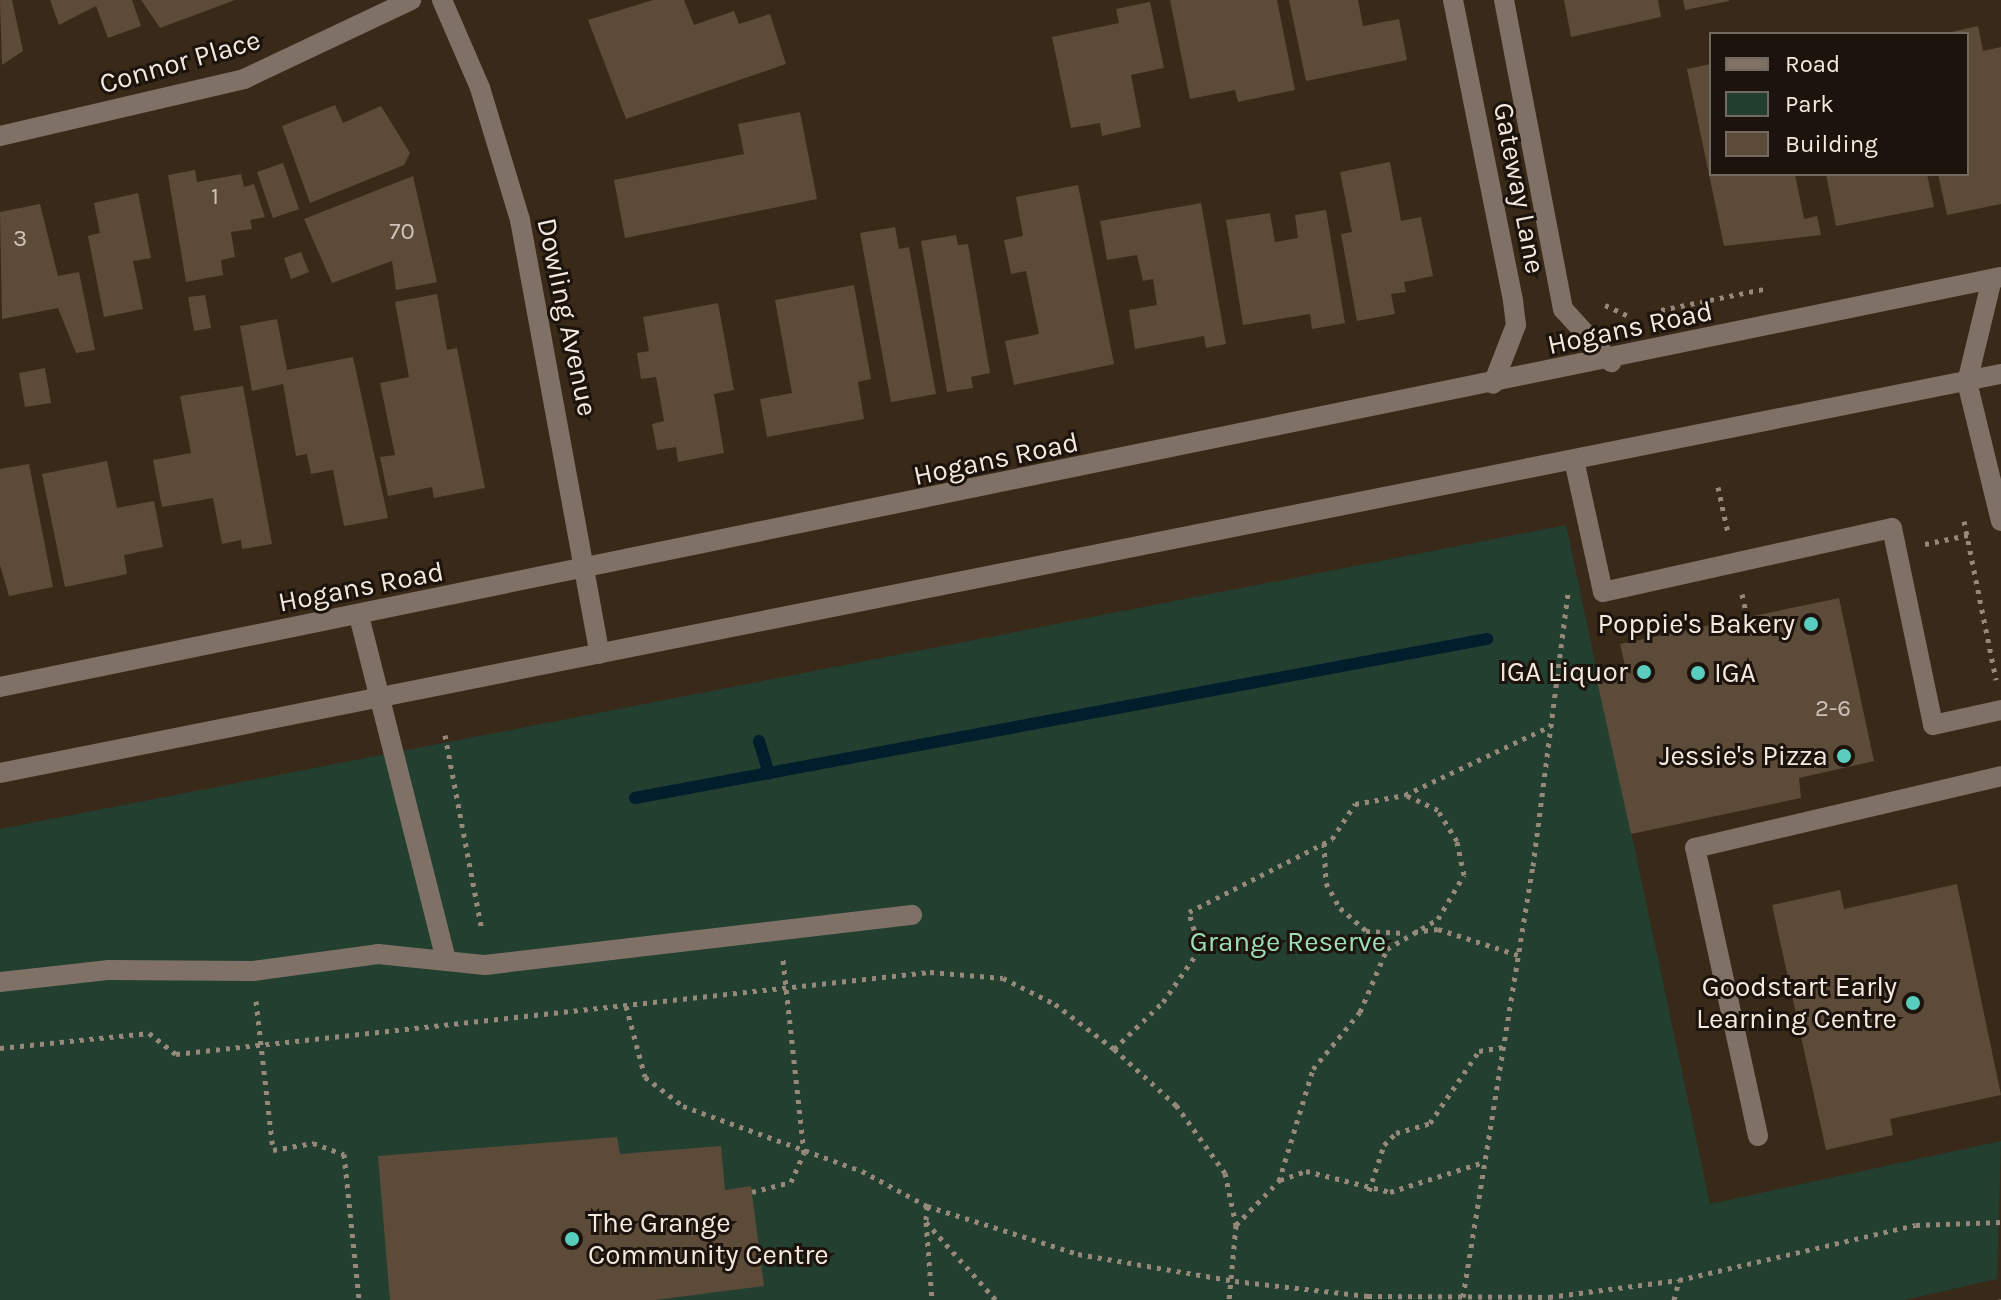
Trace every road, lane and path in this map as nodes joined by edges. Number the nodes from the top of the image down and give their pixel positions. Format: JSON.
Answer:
{"nodes":[{"id":1,"x":411,"y":0,"type":"edge"},
{"id":2,"x":442,"y":0,"type":"edge"},
{"id":3,"x":1453,"y":0,"type":"edge"},
{"id":4,"x":1504,"y":0,"type":"edge"},
{"id":5,"x":0,"y":136,"type":"edge"},
{"id":6,"x":1998,"y":284,"type":"edge"},
{"id":7,"x":1784,"y":285,"type":"dead end"},
{"id":8,"x":1600,"y":302,"type":"dead end"},
{"id":9,"x":1653,"y":312,"type":"dead end"},
{"id":10,"x":1639,"y":315,"type":"dead end"},
{"id":11,"x":1611,"y":362,"type":"junction"},
{"id":12,"x":2001,"y":374,"type":"edge"},
{"id":13,"x":1967,"y":382,"type":"junction"},
{"id":14,"x":1493,"y":384,"type":"junction"},
{"id":15,"x":1574,"y":460,"type":"junction"},
{"id":16,"x":1961,"y":505,"type":"dead end"},
{"id":17,"x":2001,"y":521,"type":"edge"},
{"id":18,"x":1968,"y":535,"type":"junction"},
{"id":19,"x":1896,"y":549,"type":"junction"},
{"id":20,"x":587,"y":571,"type":"junction"},
{"id":21,"x":1570,"y":613,"type":"dead end"},
{"id":22,"x":359,"y":616,"type":"junction"},
{"id":23,"x":600,"y":654,"type":"junction"},
{"id":24,"x":0,"y":687,"type":"edge"},
{"id":25,"x":1998,"y":689,"type":"dead end"},
{"id":26,"x":382,"y":698,"type":"junction"},
{"id":27,"x":2001,"y":710,"type":"edge"},
{"id":28,"x":1551,"y":726,"type":"junction"},
{"id":29,"x":445,"y":735,"type":"dead end"},
{"id":30,"x":0,"y":773,"type":"edge"},
{"id":31,"x":2001,"y":776,"type":"edge"},
{"id":32,"x":1405,"y":795,"type":"junction"},
{"id":33,"x":1324,"y":843,"type":"junction"},
{"id":34,"x":912,"y":915,"type":"dead end"},
{"id":35,"x":482,"y":931,"type":"dead end"},
{"id":36,"x":780,"y":931,"type":"junction"},
{"id":37,"x":1409,"y":933,"type":"junction"},
{"id":38,"x":1518,"y":955,"type":"junction"},
{"id":39,"x":445,"y":957,"type":"junction"},
{"id":40,"x":253,"y":971,"type":"junction"},
{"id":41,"x":0,"y":982,"type":"edge"},
{"id":42,"x":787,"y":988,"type":"junction"},
{"id":43,"x":626,"y":1006,"type":"junction"},
{"id":44,"x":261,"y":1046,"type":"junction"},
{"id":45,"x":1504,"y":1047,"type":"junction"},
{"id":46,"x":0,"y":1048,"type":"edge"},
{"id":47,"x":1114,"y":1049,"type":"junction"},
{"id":48,"x":1758,"y":1136,"type":"dead end"},
{"id":49,"x":804,"y":1153,"type":"junction"},
{"id":50,"x":1485,"y":1162,"type":"junction"},
{"id":51,"x":1279,"y":1181,"type":"junction"},
{"id":52,"x":1369,"y":1191,"type":"junction"},
{"id":53,"x":752,"y":1192,"type":"dead end"},
{"id":54,"x":927,"y":1206,"type":"junction"},
{"id":55,"x":926,"y":1222,"type":"junction"},
{"id":56,"x":2001,"y":1222,"type":"edge"},
{"id":57,"x":1236,"y":1225,"type":"junction"},
{"id":58,"x":1679,"y":1280,"type":"junction"},
{"id":59,"x":1235,"y":1281,"type":"junction"},
{"id":60,"x":1594,"y":1293,"type":"junction"},
{"id":61,"x":1463,"y":1297,"type":"junction"},
{"id":62,"x":359,"y":1300,"type":"edge"},
{"id":63,"x":932,"y":1300,"type":"edge"},
{"id":64,"x":996,"y":1300,"type":"edge"},
{"id":65,"x":1229,"y":1300,"type":"edge"},
{"id":66,"x":1599,"y":1300,"type":"edge"},
{"id":67,"x":1674,"y":1300,"type":"edge"}],
"edges":[{"from":1,"to":5,"type":"street","name":"Connor Place"},
{"from":2,"to":20,"type":"street","name":"Dowling Avenue"},
{"from":3,"to":14,"type":"street","name":"Gateway Lane"},
{"from":4,"to":11,"type":"street","name":"Gateway Lane"},
{"from":6,"to":11,"type":"street","name":"Hogans Road"},
{"from":6,"to":13,"type":"street"},
{"from":7,"to":9,"type":"path"},
{"from":8,"to":10,"type":"path"},
{"from":11,"to":14,"type":"street","name":"Hogans Road"},
{"from":12,"to":13,"type":"street"},
{"from":13,"to":15,"type":"street"},
{"from":13,"to":17,"type":"street"},
{"from":14,"to":20,"type":"street","name":"Hogans Road"},
{"from":15,"to":19,"type":"street"},
{"from":15,"to":23,"type":"street"},
{"from":16,"to":18,"type":"path"},
{"from":18,"to":19,"type":"path"},
{"from":18,"to":25,"type":"path"},
{"from":19,"to":27,"type":"street"},
{"from":20,"to":22,"type":"street","name":"Hogans Road"},
{"from":20,"to":23,"type":"street","name":"Dowling Avenue"},
{"from":21,"to":28,"type":"path"},
{"from":22,"to":24,"type":"street","name":"Hogans Road"},
{"from":22,"to":26,"type":"street"},
{"from":23,"to":26,"type":"street"},
{"from":26,"to":30,"type":"street"},
{"from":26,"to":39,"type":"street"},
{"from":28,"to":32,"type":"path"},
{"from":28,"to":38,"type":"path"},
{"from":29,"to":35,"type":"path"},
{"from":31,"to":48,"type":"street"},
{"from":32,"to":33,"type":"path"},
{"from":32,"to":37,"type":"path"},
{"from":33,"to":37,"type":"path"},
{"from":33,"to":47,"type":"path"},
{"from":34,"to":36,"type":"street"},
{"from":36,"to":39,"type":"street"},
{"from":36,"to":42,"type":"path"},
{"from":37,"to":38,"type":"path"},
{"from":37,"to":51,"type":"path"},
{"from":38,"to":45,"type":"path"},
{"from":39,"to":40,"type":"street"},
{"from":40,"to":41,"type":"street"},
{"from":40,"to":44,"type":"path"},
{"from":42,"to":43,"type":"path"},
{"from":42,"to":47,"type":"path"},
{"from":42,"to":49,"type":"path"},
{"from":43,"to":44,"type":"path"},
{"from":43,"to":49,"type":"path"},
{"from":44,"to":46,"type":"path"},
{"from":44,"to":62,"type":"path"},
{"from":45,"to":50,"type":"path"},
{"from":45,"to":52,"type":"path"},
{"from":47,"to":57,"type":"path"},
{"from":49,"to":53,"type":"path"},
{"from":49,"to":54,"type":"path"},
{"from":50,"to":52,"type":"path"},
{"from":50,"to":61,"type":"path"},
{"from":51,"to":52,"type":"path"},
{"from":51,"to":57,"type":"path"},
{"from":54,"to":55,"type":"path"},
{"from":54,"to":59,"type":"path"},
{"from":55,"to":63,"type":"path"},
{"from":55,"to":64,"type":"path"},
{"from":56,"to":58,"type":"path"},
{"from":57,"to":59,"type":"path"},
{"from":58,"to":60,"type":"path"},
{"from":58,"to":67,"type":"path"},
{"from":59,"to":61,"type":"path"},
{"from":59,"to":65,"type":"path"},
{"from":60,"to":61,"type":"path"},
{"from":60,"to":66,"type":"path"}]}
